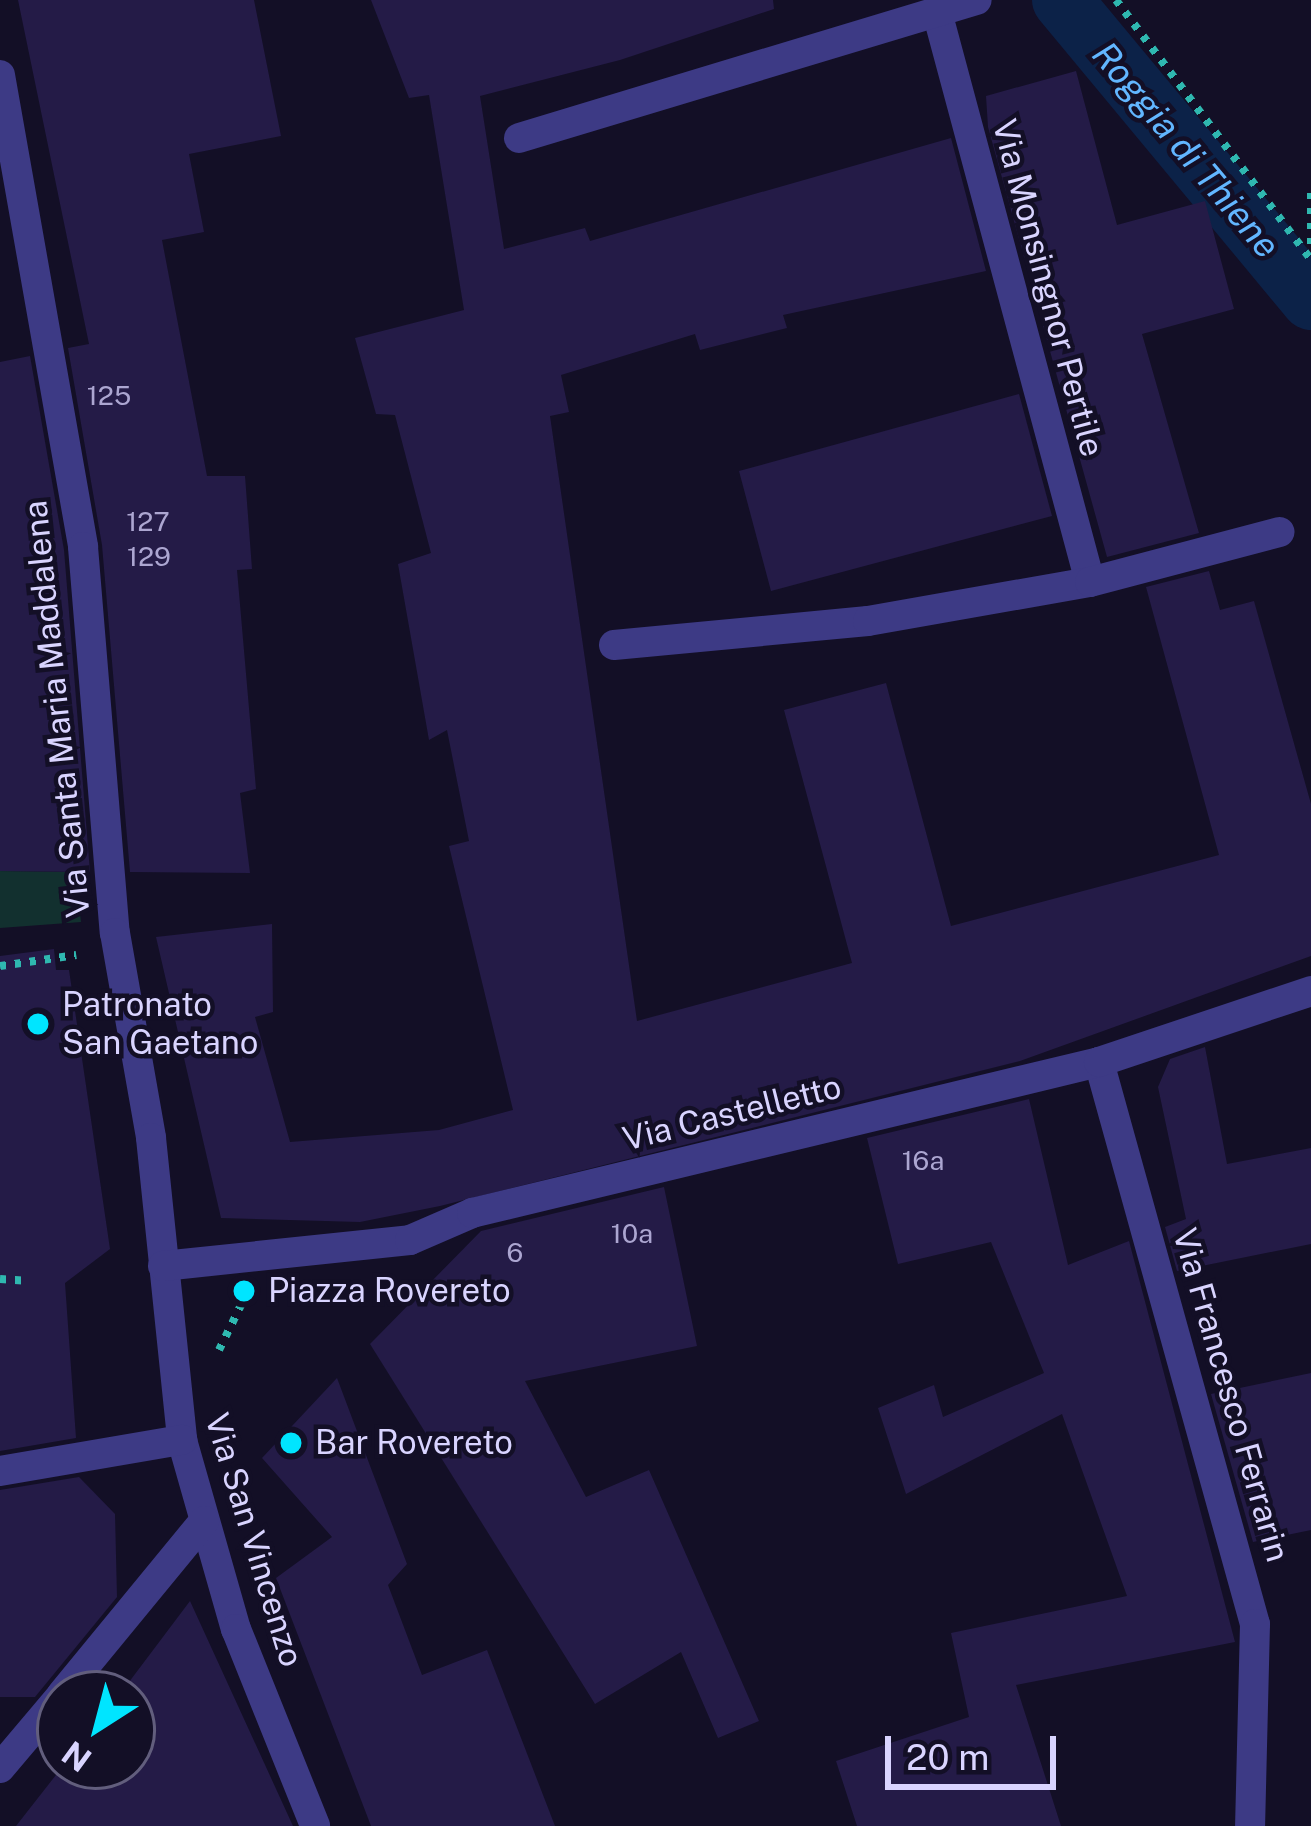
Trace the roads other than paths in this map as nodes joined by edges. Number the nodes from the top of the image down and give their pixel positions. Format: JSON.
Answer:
{"nodes":[{"id":1,"x":976,"y":0,"type":"edge"},
{"id":2,"x":937,"y":12,"type":"junction"},
{"id":3,"x":0,"y":76,"type":"edge"},
{"id":4,"x":519,"y":138,"type":"dead end"},
{"id":5,"x":1279,"y":532,"type":"dead end"},
{"id":6,"x":1090,"y":582,"type":"junction"},
{"id":7,"x":614,"y":645,"type":"dead end"},
{"id":8,"x":1311,"y":991,"type":"edge"},
{"id":9,"x":1099,"y":1062,"type":"junction"},
{"id":10,"x":164,"y":1266,"type":"junction"},
{"id":11,"x":182,"y":1440,"type":"junction"},
{"id":12,"x":0,"y":1471,"type":"edge"},
{"id":13,"x":203,"y":1521,"type":"junction"},
{"id":14,"x":81,"y":1670,"type":"edge"},
{"id":15,"x":36,"y":1725,"type":"edge"},
{"id":16,"x":0,"y":1768,"type":"edge"},
{"id":17,"x":315,"y":1826,"type":"edge"},
{"id":18,"x":1250,"y":1826,"type":"edge"}],
"edges":[{"from":1,"to":2,"type":"street"},
{"from":2,"to":4,"type":"street"},
{"from":2,"to":6,"type":"street","name":"Via Monsingnor Pertile"},
{"from":3,"to":10,"type":"street","name":"Via Santa Maria Maddalena"},
{"from":5,"to":6,"type":"street"},
{"from":6,"to":7,"type":"street"},
{"from":8,"to":9,"type":"street","name":"Via Castelletto"},
{"from":9,"to":10,"type":"street","name":"Via Castelletto"},
{"from":9,"to":18,"type":"street","name":"Via Francesco Ferrarin"},
{"from":10,"to":11,"type":"street","name":"Via San Vincenzo"},
{"from":11,"to":12,"type":"street"},
{"from":11,"to":13,"type":"street","name":"Via San Vincenzo"},
{"from":13,"to":14,"type":"street"},
{"from":13,"to":17,"type":"street","name":"Via San Vincenzo"},
{"from":15,"to":16,"type":"street"}]}
